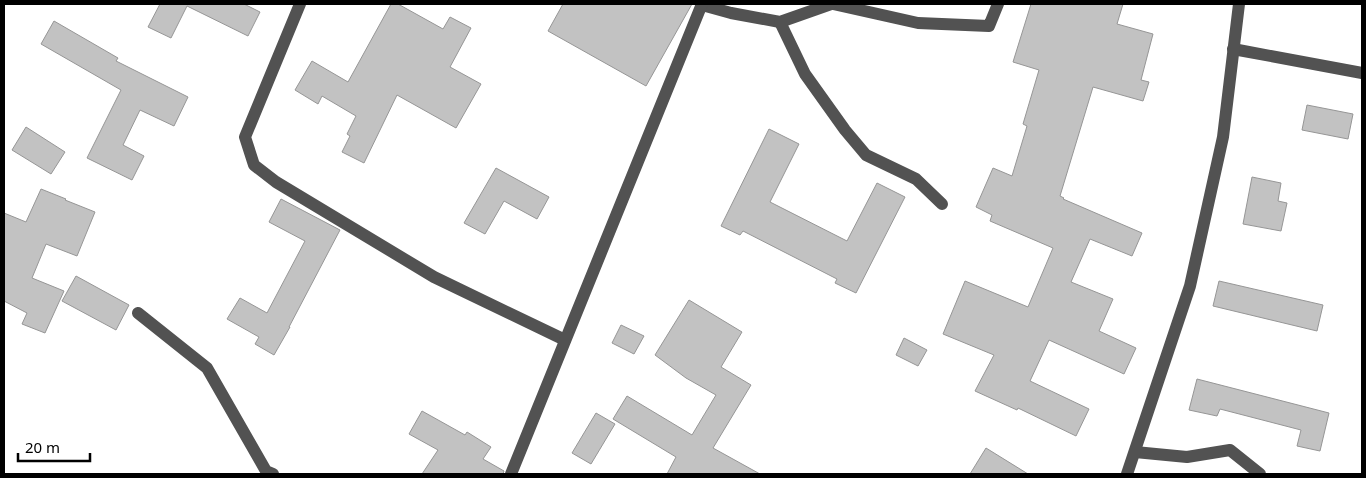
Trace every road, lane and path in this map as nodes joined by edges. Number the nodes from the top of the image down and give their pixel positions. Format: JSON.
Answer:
{"nodes":[{"id":1,"x":300,"y":4,"type":"edge"},
{"id":2,"x":702,"y":4,"type":"edge"},
{"id":3,"x":832,"y":4,"type":"edge"},
{"id":4,"x":998,"y":4,"type":"edge"},
{"id":5,"x":1239,"y":4,"type":"edge"},
{"id":6,"x":780,"y":22,"type":"junction"},
{"id":7,"x":1234,"y":49,"type":"junction"},
{"id":8,"x":1362,"y":73,"type":"edge"},
{"id":9,"x":942,"y":204,"type":"dead end"},
{"id":10,"x":138,"y":313,"type":"dead end"},
{"id":11,"x":565,"y":340,"type":"junction"},
{"id":12,"x":1135,"y":452,"type":"junction"},
{"id":13,"x":273,"y":474,"type":"edge"},
{"id":14,"x":512,"y":474,"type":"edge"},
{"id":15,"x":1127,"y":474,"type":"edge"},
{"id":16,"x":1260,"y":474,"type":"edge"}],
"edges":[{"from":1,"to":11,"type":"street"},
{"from":2,"to":6,"type":"street"},
{"from":2,"to":11,"type":"street"},
{"from":3,"to":4,"type":"street"},
{"from":3,"to":6,"type":"street"},
{"from":5,"to":7,"type":"street"},
{"from":6,"to":9,"type":"street"},
{"from":7,"to":8,"type":"street"},
{"from":7,"to":12,"type":"street"},
{"from":10,"to":13,"type":"street"},
{"from":11,"to":14,"type":"street"},
{"from":12,"to":15,"type":"street"},
{"from":12,"to":16,"type":"street"}]}
